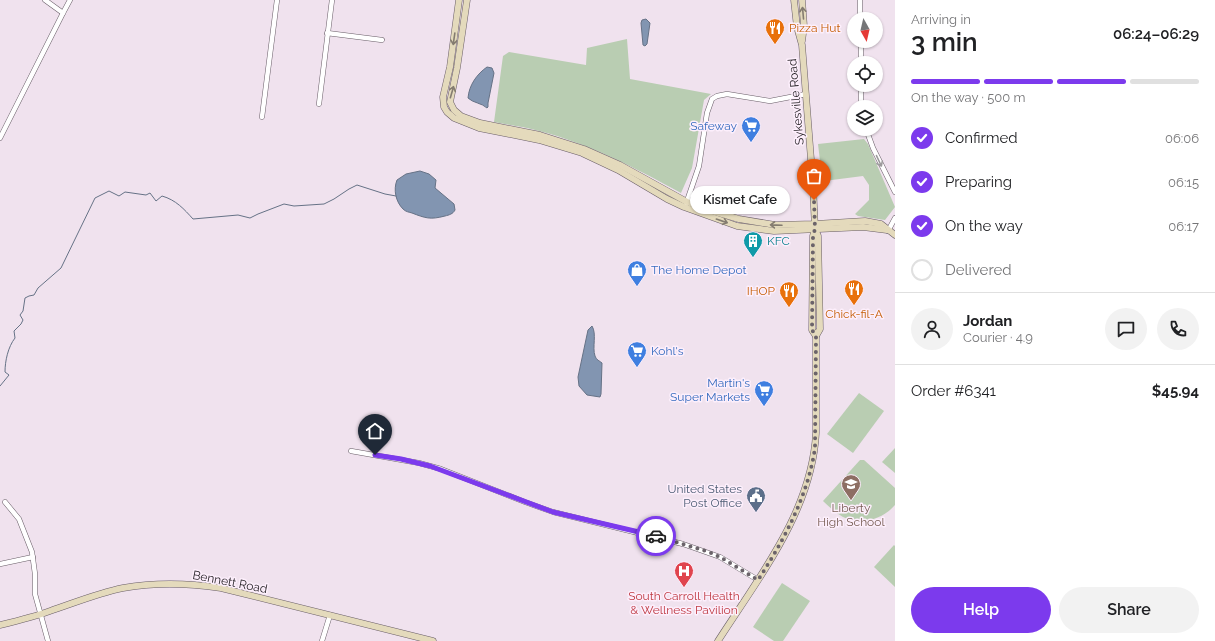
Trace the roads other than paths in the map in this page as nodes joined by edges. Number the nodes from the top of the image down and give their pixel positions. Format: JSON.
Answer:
{"nodes":[{"id":1,"x":45,"y":0,"type":"edge"},
{"id":2,"x":70,"y":0,"type":"edge"},
{"id":3,"x":277,"y":0,"type":"edge"},
{"id":4,"x":332,"y":0,"type":"edge"},
{"id":5,"x":459,"y":0,"type":"edge"},
{"id":6,"x":467,"y":0,"type":"edge"},
{"id":7,"x":794,"y":0,"type":"edge"},
{"id":8,"x":802,"y":0,"type":"edge"},
{"id":9,"x":860,"y":0,"type":"edge"},
{"id":10,"x":860,"y":12,"type":"edge"},
{"id":11,"x":63,"y":13,"type":"junction"},
{"id":12,"x":327,"y":33,"type":"junction"},
{"id":13,"x":382,"y":40,"type":"dead end"},
{"id":14,"x":802,"y":45,"type":"junction"},
{"id":15,"x":806,"y":94,"type":"junction"},
{"id":16,"x":319,"y":104,"type":"dead end"},
{"id":17,"x":262,"y":116,"type":"dead end"},
{"id":18,"x":470,"y":122,"type":"junction"},
{"id":19,"x":869,"y":136,"type":"edge"},
{"id":20,"x":0,"y":138,"type":"edge"},
{"id":21,"x":895,"y":192,"type":"edge"},
{"id":22,"x":685,"y":205,"type":"junction"},
{"id":23,"x":895,"y":218,"type":"edge"},
{"id":24,"x":875,"y":223,"type":"junction"},
{"id":25,"x":815,"y":227,"type":"junction"},
{"id":26,"x":853,"y":227,"type":"junction"},
{"id":27,"x":888,"y":231,"type":"junction"},
{"id":28,"x":895,"y":235,"type":"edge"},
{"id":29,"x":351,"y":451,"type":"dead end"},
{"id":30,"x":5,"y":502,"type":"dead end"},
{"id":31,"x":33,"y":557,"type":"junction"},
{"id":32,"x":0,"y":564,"type":"edge"},
{"id":33,"x":758,"y":580,"type":"junction"},
{"id":34,"x":40,"y":614,"type":"junction"},
{"id":35,"x":330,"y":615,"type":"junction"},
{"id":36,"x":0,"y":626,"type":"edge"},
{"id":37,"x":48,"y":641,"type":"edge"},
{"id":38,"x":322,"y":641,"type":"edge"},
{"id":39,"x":433,"y":641,"type":"edge"},
{"id":40,"x":718,"y":641,"type":"edge"}],
"edges":[{"from":1,"to":11,"type":"street"},
{"from":2,"to":11,"type":"street"},
{"from":3,"to":17,"type":"street"},
{"from":4,"to":12,"type":"street"},
{"from":5,"to":18,"type":"street","one_way":true},
{"from":18,"to":6,"type":"street","one_way":true},
{"from":7,"to":14,"type":"street","name":"Sykesville Road"},
{"from":14,"to":8,"type":"street","name":"Sykesville Road","one_way":true},
{"from":9,"to":10,"type":"street"},
{"from":11,"to":20,"type":"street"},
{"from":12,"to":13,"type":"street"},
{"from":12,"to":16,"type":"street"},
{"from":14,"to":15,"type":"street","name":"Sykesville Road"},
{"from":15,"to":22,"type":"street"},
{"from":15,"to":25,"type":"street","name":"Sykesville Road"},
{"from":18,"to":22,"type":"street"},
{"from":19,"to":21,"type":"street","one_way":true},
{"from":22,"to":25,"type":"street"},
{"from":23,"to":27,"type":"street"},
{"from":24,"to":25,"type":"street"},
{"from":24,"to":26,"type":"street"},
{"from":24,"to":27,"type":"street"},
{"from":25,"to":26,"type":"street"},
{"from":25,"to":33,"type":"street","name":"Sykesville Road"},
{"from":26,"to":27,"type":"street"},
{"from":27,"to":28,"type":"street"},
{"from":29,"to":33,"type":"street"},
{"from":30,"to":31,"type":"street"},
{"from":31,"to":32,"type":"street"},
{"from":31,"to":34,"type":"street"},
{"from":33,"to":40,"type":"street","name":"Sykesville Road"},
{"from":34,"to":35,"type":"street","name":"Bennett Road"},
{"from":34,"to":36,"type":"street","name":"Bennett Road"},
{"from":34,"to":37,"type":"street"},
{"from":35,"to":38,"type":"street"},
{"from":35,"to":39,"type":"street","name":"Bennett Road"}]}
